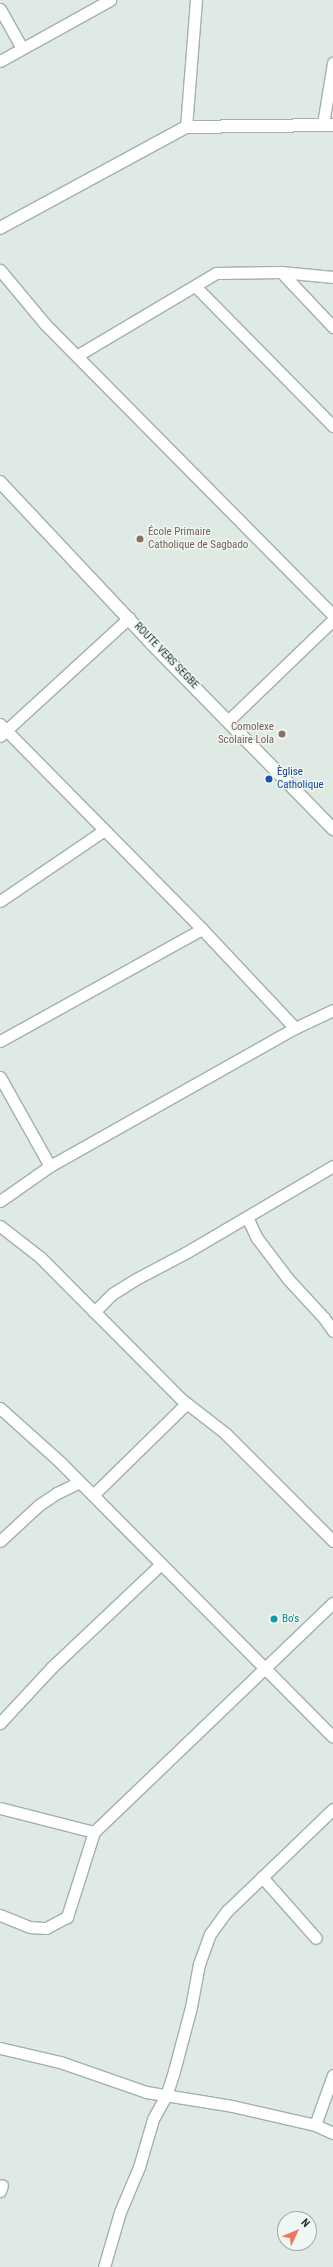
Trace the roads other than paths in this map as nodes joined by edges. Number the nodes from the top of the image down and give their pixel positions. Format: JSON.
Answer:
{"nodes":[{"id":1,"x":110,"y":0,"type":"edge"},
{"id":2,"x":196,"y":0,"type":"edge"},
{"id":3,"x":0,"y":9,"type":"edge"},
{"id":4,"x":22,"y":48,"type":"junction"},
{"id":5,"x":0,"y":61,"type":"edge"},
{"id":6,"x":333,"y":63,"type":"edge"},
{"id":7,"x":328,"y":124,"type":"edge"},
{"id":8,"x":186,"y":127,"type":"junction"},
{"id":9,"x":0,"y":228,"type":"edge"},
{"id":10,"x":0,"y":270,"type":"edge"},
{"id":11,"x":281,"y":272,"type":"junction"},
{"id":12,"x":333,"y":277,"type":"edge"},
{"id":13,"x":195,"y":286,"type":"junction"},
{"id":14,"x":333,"y":327,"type":"edge"},
{"id":15,"x":78,"y":355,"type":"junction"},
{"id":16,"x":333,"y":426,"type":"edge"},
{"id":17,"x":0,"y":482,"type":"edge"},
{"id":18,"x":333,"y":615,"type":"edge"},
{"id":19,"x":129,"y":618,"type":"junction"},
{"id":20,"x":333,"y":620,"type":"edge"},
{"id":21,"x":229,"y":720,"type":"junction"},
{"id":22,"x":2,"y":731,"type":"edge"},
{"id":23,"x":333,"y":829,"type":"edge"},
{"id":24,"x":103,"y":831,"type":"junction"},
{"id":25,"x":0,"y":901,"type":"edge"},
{"id":26,"x":202,"y":929,"type":"junction"},
{"id":27,"x":333,"y":1010,"type":"edge"},
{"id":28,"x":295,"y":1028,"type":"junction"},
{"id":29,"x":0,"y":1041,"type":"edge"},
{"id":30,"x":0,"y":1077,"type":"edge"},
{"id":31,"x":50,"y":1166,"type":"junction"},
{"id":32,"x":333,"y":1166,"type":"edge"},
{"id":33,"x":0,"y":1201,"type":"edge"},
{"id":34,"x":247,"y":1217,"type":"junction"},
{"id":35,"x":0,"y":1226,"type":"edge"},
{"id":36,"x":94,"y":1312,"type":"junction"},
{"id":37,"x":333,"y":1331,"type":"edge"},
{"id":38,"x":186,"y":1404,"type":"junction"},
{"id":39,"x":0,"y":1408,"type":"edge"},
{"id":40,"x":80,"y":1482,"type":"junction"},
{"id":41,"x":93,"y":1495,"type":"junction"},
{"id":42,"x":0,"y":1541,"type":"edge"},
{"id":43,"x":333,"y":1541,"type":"edge"},
{"id":44,"x":161,"y":1564,"type":"junction"},
{"id":45,"x":333,"y":1603,"type":"edge"},
{"id":46,"x":264,"y":1668,"type":"junction"},
{"id":47,"x":0,"y":1723,"type":"edge"},
{"id":48,"x":333,"y":1737,"type":"edge"},
{"id":49,"x":0,"y":1808,"type":"edge"},
{"id":50,"x":333,"y":1809,"type":"edge"},
{"id":51,"x":94,"y":1832,"type":"junction"},
{"id":52,"x":262,"y":1877,"type":"junction"},
{"id":53,"x":0,"y":1915,"type":"edge"},
{"id":54,"x":316,"y":1938,"type":"dead end"},
{"id":55,"x":0,"y":2048,"type":"edge"},
{"id":56,"x":333,"y":2075,"type":"edge"},
{"id":57,"x":166,"y":2096,"type":"junction"},
{"id":58,"x":315,"y":2125,"type":"junction"},
{"id":59,"x":333,"y":2132,"type":"edge"},
{"id":60,"x":104,"y":2267,"type":"edge"}],
"edges":[{"from":1,"to":4,"type":"street"},
{"from":2,"to":8,"type":"street"},
{"from":3,"to":4,"type":"street"},
{"from":4,"to":5,"type":"street"},
{"from":6,"to":7,"type":"street"},
{"from":7,"to":8,"type":"main road"},
{"from":8,"to":9,"type":"main road"},
{"from":10,"to":15,"type":"street"},
{"from":11,"to":12,"type":"street"},
{"from":11,"to":13,"type":"street"},
{"from":11,"to":14,"type":"street"},
{"from":13,"to":15,"type":"street"},
{"from":13,"to":16,"type":"street"},
{"from":15,"to":18,"type":"street"},
{"from":17,"to":19,"type":"main road","name":"ROUTE VERS SEGBE"},
{"from":19,"to":21,"type":"main road","name":"ROUTE VERS SEGBE"},
{"from":19,"to":22,"type":"street"},
{"from":20,"to":21,"type":"street"},
{"from":21,"to":23,"type":"main road","name":"ROUTE VERS SEGBE"},
{"from":22,"to":24,"type":"street"},
{"from":24,"to":25,"type":"street"},
{"from":24,"to":26,"type":"street"},
{"from":26,"to":28,"type":"street"},
{"from":26,"to":29,"type":"street"},
{"from":27,"to":28,"type":"street"},
{"from":28,"to":31,"type":"street"},
{"from":30,"to":31,"type":"street"},
{"from":31,"to":33,"type":"street"},
{"from":32,"to":34,"type":"street"},
{"from":34,"to":36,"type":"street"},
{"from":34,"to":37,"type":"street"},
{"from":35,"to":36,"type":"street"},
{"from":36,"to":38,"type":"street"},
{"from":38,"to":41,"type":"street"},
{"from":38,"to":43,"type":"street"},
{"from":39,"to":40,"type":"street"},
{"from":40,"to":41,"type":"street"},
{"from":40,"to":42,"type":"street"},
{"from":41,"to":44,"type":"street"},
{"from":44,"to":46,"type":"street"},
{"from":44,"to":47,"type":"street"},
{"from":45,"to":46,"type":"street"},
{"from":46,"to":48,"type":"street"},
{"from":46,"to":51,"type":"street"},
{"from":49,"to":51,"type":"street"},
{"from":50,"to":52,"type":"street"},
{"from":51,"to":53,"type":"street"},
{"from":52,"to":54,"type":"street"},
{"from":52,"to":57,"type":"street"},
{"from":55,"to":57,"type":"street"},
{"from":56,"to":58,"type":"street"},
{"from":57,"to":58,"type":"street"},
{"from":57,"to":60,"type":"street"},
{"from":58,"to":59,"type":"street"}]}
